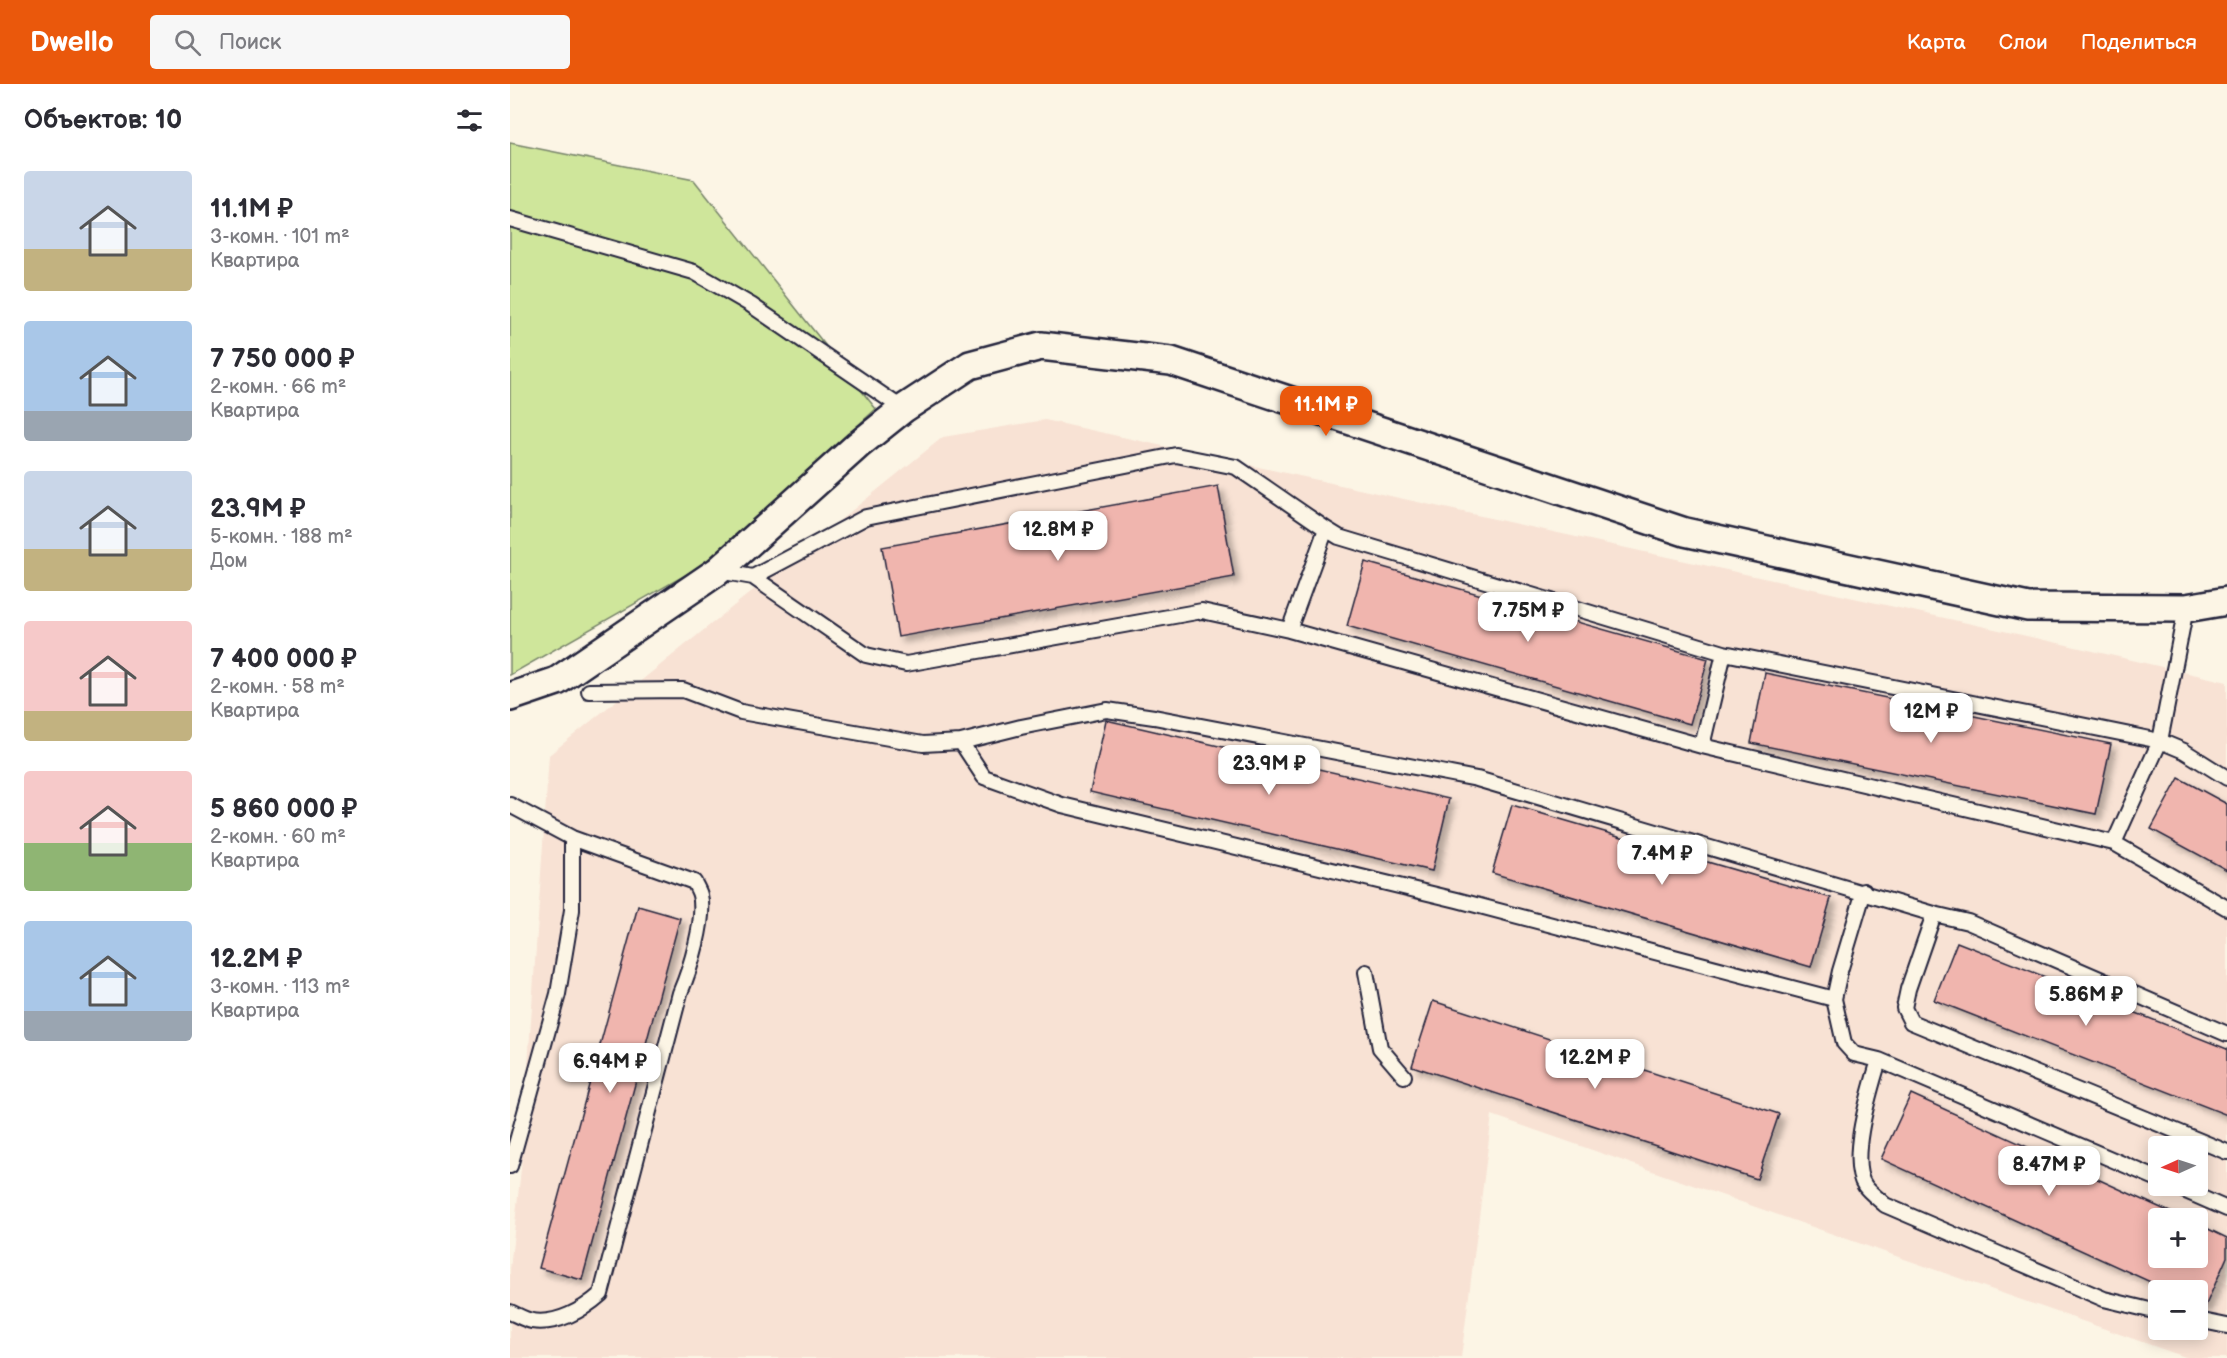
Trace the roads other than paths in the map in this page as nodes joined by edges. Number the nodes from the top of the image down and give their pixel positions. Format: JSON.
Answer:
{"nodes":[{"id":1,"x":510,"y":219,"type":"edge"},
{"id":2,"x":903,"y":409,"type":"junction"},
{"id":3,"x":1326,"y":529,"type":"junction"},
{"id":4,"x":718,"y":571,"type":"junction"},
{"id":5,"x":753,"y":577,"type":"junction"},
{"id":6,"x":2227,"y":601,"type":"edge"},
{"id":7,"x":2187,"y":608,"type":"junction"},
{"id":8,"x":1289,"y":630,"type":"junction"},
{"id":9,"x":1724,"y":653,"type":"junction"},
{"id":10,"x":589,"y":691,"type":"dead end"},
{"id":11,"x":510,"y":697,"type":"edge"},
{"id":12,"x":2160,"y":741,"type":"junction"},
{"id":13,"x":961,"y":742,"type":"junction"},
{"id":14,"x":1702,"y":746,"type":"junction"},
{"id":15,"x":2227,"y":778,"type":"edge"},
{"id":16,"x":510,"y":805,"type":"edge"},
{"id":17,"x":572,"y":838,"type":"junction"},
{"id":18,"x":2114,"y":843,"type":"junction"},
{"id":19,"x":1864,"y":891,"type":"junction"},
{"id":20,"x":2227,"y":909,"type":"edge"},
{"id":21,"x":1934,"y":914,"type":"junction"},
{"id":22,"x":1366,"y":972,"type":"dead end"},
{"id":23,"x":1834,"y":999,"type":"junction"},
{"id":24,"x":2227,"y":1034,"type":"edge"},
{"id":25,"x":1879,"y":1060,"type":"junction"},
{"id":26,"x":1404,"y":1076,"type":"dead end"},
{"id":27,"x":2227,"y":1152,"type":"edge"},
{"id":28,"x":510,"y":1166,"type":"edge"},
{"id":29,"x":2148,"y":1175,"type":"edge"},
{"id":30,"x":2197,"y":1196,"type":"edge"},
{"id":31,"x":2227,"y":1209,"type":"edge"},
{"id":32,"x":2148,"y":1309,"type":"edge"},
{"id":33,"x":510,"y":1312,"type":"edge"},
{"id":34,"x":2208,"y":1322,"type":"edge"},
{"id":35,"x":2226,"y":1326,"type":"edge"}],
"edges":[{"from":1,"to":2,"type":"lane"},
{"from":2,"to":4,"type":"street"},
{"from":2,"to":7,"type":"street"},
{"from":3,"to":5,"type":"lane"},
{"from":3,"to":8,"type":"lane"},
{"from":3,"to":9,"type":"lane"},
{"from":4,"to":5,"type":"lane"},
{"from":4,"to":11,"type":"street"},
{"from":5,"to":8,"type":"lane"},
{"from":6,"to":7,"type":"street"},
{"from":7,"to":12,"type":"lane"},
{"from":8,"to":14,"type":"lane"},
{"from":9,"to":12,"type":"lane"},
{"from":9,"to":14,"type":"lane"},
{"from":10,"to":13,"type":"lane"},
{"from":12,"to":15,"type":"lane"},
{"from":12,"to":18,"type":"lane"},
{"from":13,"to":19,"type":"lane"},
{"from":13,"to":23,"type":"lane"},
{"from":14,"to":18,"type":"lane"},
{"from":16,"to":17,"type":"lane"},
{"from":17,"to":28,"type":"lane"},
{"from":17,"to":33,"type":"lane"},
{"from":18,"to":20,"type":"lane"},
{"from":19,"to":21,"type":"lane"},
{"from":19,"to":23,"type":"lane"},
{"from":21,"to":24,"type":"lane"},
{"from":21,"to":27,"type":"lane"},
{"from":22,"to":26,"type":"lane"},
{"from":23,"to":25,"type":"lane"},
{"from":25,"to":29,"type":"lane"},
{"from":25,"to":32,"type":"lane"},
{"from":30,"to":31,"type":"lane"},
{"from":34,"to":35,"type":"lane"}]}
